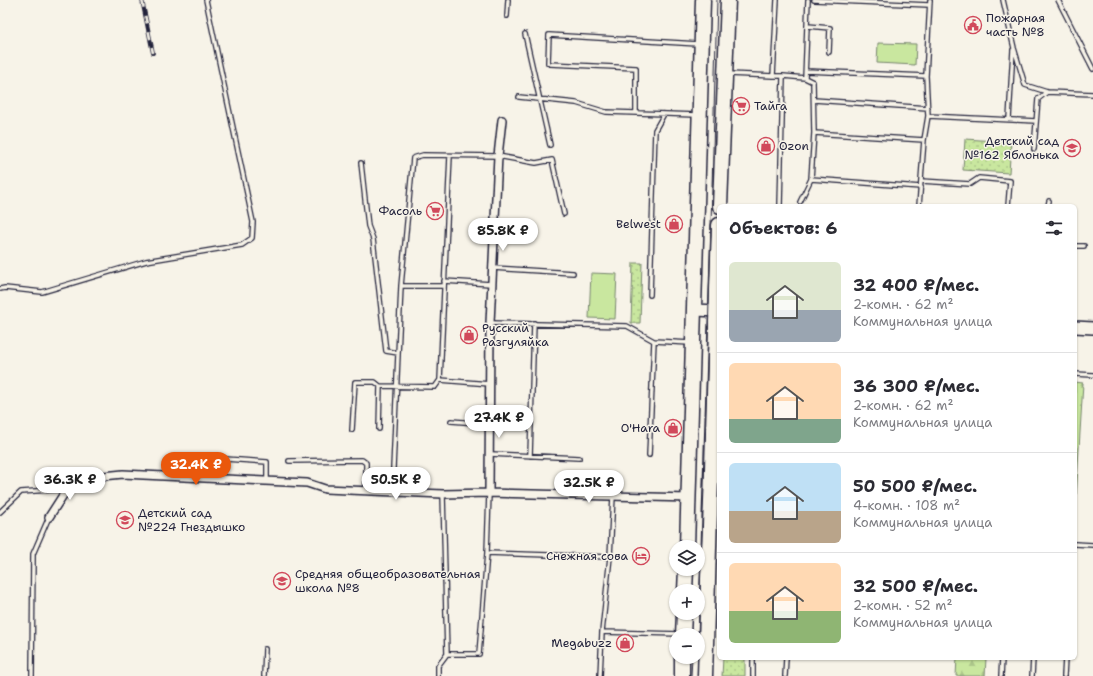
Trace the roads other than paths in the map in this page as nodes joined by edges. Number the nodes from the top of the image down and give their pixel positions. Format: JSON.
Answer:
{"nodes":[{"id":1,"x":206,"y":0,"type":"edge"},
{"id":2,"x":508,"y":0,"type":"edge"},
{"id":3,"x":703,"y":0,"type":"edge"},
{"id":4,"x":728,"y":0,"type":"edge"},
{"id":5,"x":777,"y":0,"type":"edge"},
{"id":6,"x":808,"y":0,"type":"edge"},
{"id":7,"x":814,"y":0,"type":"edge"},
{"id":8,"x":930,"y":0,"type":"edge"},
{"id":9,"x":1003,"y":0,"type":"edge"},
{"id":10,"x":1058,"y":0,"type":"edge"},
{"id":11,"x":929,"y":5,"type":"junction"},
{"id":12,"x":507,"y":16,"type":"dead end"},
{"id":13,"x":808,"y":26,"type":"junction"},
{"id":14,"x":525,"y":34,"type":"dead end"},
{"id":15,"x":701,"y":44,"type":"junction"},
{"id":16,"x":1014,"y":48,"type":"junction"},
{"id":17,"x":829,"y":52,"type":"dead end"},
{"id":18,"x":1093,"y":69,"type":"edge"},
{"id":19,"x":806,"y":71,"type":"junction"},
{"id":20,"x":726,"y":74,"type":"junction"},
{"id":21,"x":773,"y":76,"type":"junction"},
{"id":22,"x":783,"y":76,"type":"junction"},
{"id":23,"x":926,"y":76,"type":"junction"},
{"id":24,"x":806,"y":78,"type":"junction"},
{"id":25,"x":1047,"y":92,"type":"junction"},
{"id":26,"x":1093,"y":94,"type":"edge"},
{"id":27,"x":520,"y":97,"type":"dead end"},
{"id":28,"x":539,"y":98,"type":"junction"},
{"id":29,"x":814,"y":100,"type":"junction"},
{"id":30,"x":928,"y":108,"type":"junction"},
{"id":31,"x":636,"y":113,"type":"junction"},
{"id":32,"x":664,"y":114,"type":"junction"},
{"id":33,"x":700,"y":116,"type":"junction"},
{"id":34,"x":928,"y":116,"type":"junction"},
{"id":35,"x":1009,"y":119,"type":"junction"},
{"id":36,"x":502,"y":120,"type":"dead end"},
{"id":37,"x":1036,"y":121,"type":"junction"},
{"id":38,"x":814,"y":133,"type":"junction"},
{"id":39,"x":924,"y":140,"type":"junction"},
{"id":40,"x":550,"y":145,"type":"dead end"},
{"id":41,"x":1034,"y":150,"type":"dead end"},
{"id":42,"x":450,"y":156,"type":"junction"},
{"id":43,"x":498,"y":156,"type":"junction"},
{"id":44,"x":361,"y":163,"type":"dead end"},
{"id":45,"x":811,"y":179,"type":"junction"},
{"id":46,"x":921,"y":181,"type":"junction"},
{"id":47,"x":921,"y":187,"type":"junction"},
{"id":48,"x":1049,"y":201,"type":"dead end"},
{"id":49,"x":800,"y":202,"type":"dead end"},
{"id":50,"x":720,"y":204,"type":"edge"},
{"id":51,"x":780,"y":204,"type":"edge"},
{"id":52,"x":920,"y":204,"type":"edge"},
{"id":53,"x":1008,"y":204,"type":"edge"},
{"id":54,"x":1048,"y":204,"type":"edge"},
{"id":55,"x":564,"y":214,"type":"dead end"},
{"id":56,"x":1077,"y":246,"type":"edge"},
{"id":57,"x":1084,"y":246,"type":"dead end"},
{"id":58,"x":493,"y":268,"type":"junction"},
{"id":59,"x":573,"y":273,"type":"dead end"},
{"id":60,"x":444,"y":281,"type":"junction"},
{"id":61,"x":492,"y":284,"type":"junction"},
{"id":62,"x":401,"y":286,"type":"junction"},
{"id":63,"x":444,"y":286,"type":"junction"},
{"id":64,"x":0,"y":289,"type":"edge"},
{"id":65,"x":650,"y":295,"type":"dead end"},
{"id":66,"x":694,"y":310,"type":"junction"},
{"id":67,"x":717,"y":310,"type":"edge"},
{"id":68,"x":490,"y":323,"type":"junction"},
{"id":69,"x":534,"y":324,"type":"junction"},
{"id":70,"x":1077,"y":327,"type":"edge"},
{"id":71,"x":1093,"y":328,"type":"edge"},
{"id":72,"x":654,"y":341,"type":"junction"},
{"id":73,"x":693,"y":343,"type":"junction"},
{"id":74,"x":398,"y":353,"type":"junction"},
{"id":75,"x":717,"y":355,"type":"edge"},
{"id":76,"x":1077,"y":374,"type":"edge"},
{"id":77,"x":1093,"y":375,"type":"edge"},
{"id":78,"x":440,"y":380,"type":"junction"},
{"id":79,"x":490,"y":384,"type":"junction"},
{"id":80,"x":380,"y":386,"type":"junction"},
{"id":81,"x":397,"y":387,"type":"junction"},
{"id":82,"x":451,"y":421,"type":"dead end"},
{"id":83,"x":490,"y":424,"type":"junction"},
{"id":84,"x":379,"y":429,"type":"dead end"},
{"id":85,"x":352,"y":430,"type":"dead end"},
{"id":86,"x":490,"y":454,"type":"junction"},
{"id":87,"x":649,"y":455,"type":"dead end"},
{"id":88,"x":530,"y":456,"type":"junction"},
{"id":89,"x":579,"y":458,"type":"dead end"},
{"id":90,"x":289,"y":461,"type":"dead end"},
{"id":91,"x":183,"y":476,"type":"junction"},
{"id":92,"x":267,"y":481,"type":"junction"},
{"id":93,"x":67,"y":489,"type":"junction"},
{"id":94,"x":366,"y":490,"type":"junction"},
{"id":95,"x":392,"y":491,"type":"junction"},
{"id":96,"x":489,"y":493,"type":"junction"},
{"id":97,"x":443,"y":494,"type":"junction"},
{"id":98,"x":613,"y":495,"type":"junction"},
{"id":99,"x":689,"y":498,"type":"junction"},
{"id":100,"x":0,"y":512,"type":"edge"},
{"id":101,"x":49,"y":517,"type":"joint"},
{"id":102,"x":687,"y":540,"type":"edge"},
{"id":103,"x":1077,"y":544,"type":"edge"},
{"id":104,"x":1093,"y":545,"type":"edge"},
{"id":105,"x":487,"y":553,"type":"junction"},
{"id":106,"x":610,"y":557,"type":"junction"},
{"id":107,"x":602,"y":632,"type":"junction"},
{"id":108,"x":669,"y":634,"type":"edge"},
{"id":109,"x":265,"y":649,"type":"dead end"},
{"id":110,"x":447,"y":654,"type":"junction"},
{"id":111,"x":753,"y":660,"type":"edge"},
{"id":112,"x":786,"y":660,"type":"edge"},
{"id":113,"x":1002,"y":660,"type":"edge"},
{"id":114,"x":1033,"y":660,"type":"edge"},
{"id":115,"x":1065,"y":660,"type":"edge"},
{"id":116,"x":682,"y":664,"type":"edge"},
{"id":117,"x":32,"y":676,"type":"edge"},
{"id":118,"x":264,"y":676,"type":"edge"},
{"id":119,"x":438,"y":676,"type":"edge"},
{"id":120,"x":600,"y":676,"type":"edge"},
{"id":121,"x":682,"y":676,"type":"edge"},
{"id":122,"x":705,"y":676,"type":"edge"},
{"id":123,"x":753,"y":676,"type":"edge"},
{"id":124,"x":785,"y":676,"type":"edge"},
{"id":125,"x":1001,"y":676,"type":"edge"},
{"id":126,"x":1032,"y":676,"type":"edge"},
{"id":127,"x":1064,"y":676,"type":"edge"}],
"edges":[{"from":1,"to":64,"type":"lane"},
{"from":2,"to":12,"type":"lane"},
{"from":3,"to":15,"type":"highway"},
{"from":4,"to":20,"type":"highway"},
{"from":5,"to":21,"type":"lane"},
{"from":6,"to":13,"type":"lane"},
{"from":7,"to":11,"type":"lane"},
{"from":8,"to":11,"type":"lane"},
{"from":9,"to":16,"type":"lane"},
{"from":10,"to":18,"type":"lane"},
{"from":11,"to":23,"type":"lane"},
{"from":13,"to":17,"type":"lane"},
{"from":13,"to":19,"type":"lane"},
{"from":14,"to":28,"type":"lane"},
{"from":15,"to":31,"type":"lane"},
{"from":15,"to":33,"type":"highway"},
{"from":16,"to":25,"type":"lane"},
{"from":16,"to":35,"type":"lane"},
{"from":19,"to":23,"type":"lane"},
{"from":19,"to":24,"type":"lane"},
{"from":20,"to":21,"type":"lane"},
{"from":20,"to":50,"type":"highway"},
{"from":21,"to":22,"type":"lane"},
{"from":22,"to":24,"type":"lane"},
{"from":22,"to":51,"type":"lane"},
{"from":23,"to":30,"type":"lane"},
{"from":24,"to":29,"type":"lane"},
{"from":25,"to":26,"type":"lane"},
{"from":25,"to":37,"type":"lane"},
{"from":27,"to":28,"type":"lane"},
{"from":28,"to":31,"type":"lane"},
{"from":28,"to":40,"type":"lane"},
{"from":29,"to":30,"type":"lane"},
{"from":29,"to":38,"type":"lane"},
{"from":30,"to":34,"type":"lane"},
{"from":31,"to":32,"type":"lane"},
{"from":32,"to":33,"type":"lane"},
{"from":32,"to":65,"type":"lane"},
{"from":33,"to":66,"type":"highway"},
{"from":34,"to":35,"type":"lane"},
{"from":34,"to":39,"type":"lane"},
{"from":35,"to":37,"type":"lane"},
{"from":36,"to":43,"type":"street"},
{"from":37,"to":41,"type":"lane"},
{"from":38,"to":39,"type":"lane"},
{"from":38,"to":45,"type":"lane"},
{"from":39,"to":46,"type":"lane"},
{"from":42,"to":43,"type":"lane"},
{"from":42,"to":60,"type":"lane"},
{"from":42,"to":62,"type":"lane"},
{"from":43,"to":55,"type":"lane"},
{"from":43,"to":58,"type":"street"},
{"from":44,"to":74,"type":"lane"},
{"from":45,"to":47,"type":"lane"},
{"from":45,"to":49,"type":"lane"},
{"from":46,"to":47,"type":"lane"},
{"from":46,"to":53,"type":"lane"},
{"from":47,"to":52,"type":"lane"},
{"from":48,"to":54,"type":"lane"},
{"from":56,"to":57,"type":"lane"},
{"from":58,"to":59,"type":"lane"},
{"from":58,"to":61,"type":"street"},
{"from":60,"to":61,"type":"lane"},
{"from":60,"to":63,"type":"lane"},
{"from":61,"to":68,"type":"street"},
{"from":62,"to":63,"type":"lane"},
{"from":62,"to":74,"type":"lane"},
{"from":63,"to":78,"type":"lane"},
{"from":66,"to":67,"type":"street"},
{"from":66,"to":73,"type":"highway"},
{"from":68,"to":69,"type":"lane"},
{"from":68,"to":79,"type":"street"},
{"from":69,"to":72,"type":"lane"},
{"from":69,"to":88,"type":"lane"},
{"from":70,"to":71,"type":"street"},
{"from":72,"to":73,"type":"lane"},
{"from":72,"to":87,"type":"lane"},
{"from":73,"to":99,"type":"highway"},
{"from":74,"to":81,"type":"lane"},
{"from":75,"to":122,"type":"highway"},
{"from":76,"to":77,"type":"lane"},
{"from":78,"to":79,"type":"lane"},
{"from":78,"to":81,"type":"lane"},
{"from":79,"to":83,"type":"street"},
{"from":80,"to":81,"type":"lane"},
{"from":80,"to":84,"type":"lane"},
{"from":80,"to":85,"type":"lane"},
{"from":81,"to":95,"type":"lane"},
{"from":82,"to":83,"type":"lane"},
{"from":83,"to":86,"type":"street"},
{"from":86,"to":88,"type":"lane"},
{"from":86,"to":96,"type":"street"},
{"from":88,"to":89,"type":"lane"},
{"from":90,"to":94,"type":"lane"},
{"from":91,"to":92,"type":"street"},
{"from":91,"to":92,"type":"lane"},
{"from":91,"to":93,"type":"street"},
{"from":92,"to":94,"type":"street"},
{"from":93,"to":100,"type":"lane"},
{"from":93,"to":101,"type":"street"},
{"from":94,"to":95,"type":"street"},
{"from":95,"to":97,"type":"street"},
{"from":96,"to":97,"type":"street"},
{"from":96,"to":98,"type":"street"},
{"from":96,"to":105,"type":"lane"},
{"from":97,"to":110,"type":"lane"},
{"from":98,"to":99,"type":"street"},
{"from":98,"to":106,"type":"lane"},
{"from":99,"to":102,"type":"highway"},
{"from":101,"to":117,"type":"lane"},
{"from":103,"to":104,"type":"lane"},
{"from":105,"to":106,"type":"lane"},
{"from":105,"to":110,"type":"lane"},
{"from":106,"to":107,"type":"lane"},
{"from":107,"to":108,"type":"lane"},
{"from":107,"to":120,"type":"lane"},
{"from":109,"to":118,"type":"lane"},
{"from":110,"to":119,"type":"lane"},
{"from":111,"to":123,"type":"lane"},
{"from":112,"to":124,"type":"lane"},
{"from":113,"to":125,"type":"lane"},
{"from":114,"to":126,"type":"lane"},
{"from":115,"to":127,"type":"lane"},
{"from":116,"to":121,"type":"highway"}]}
